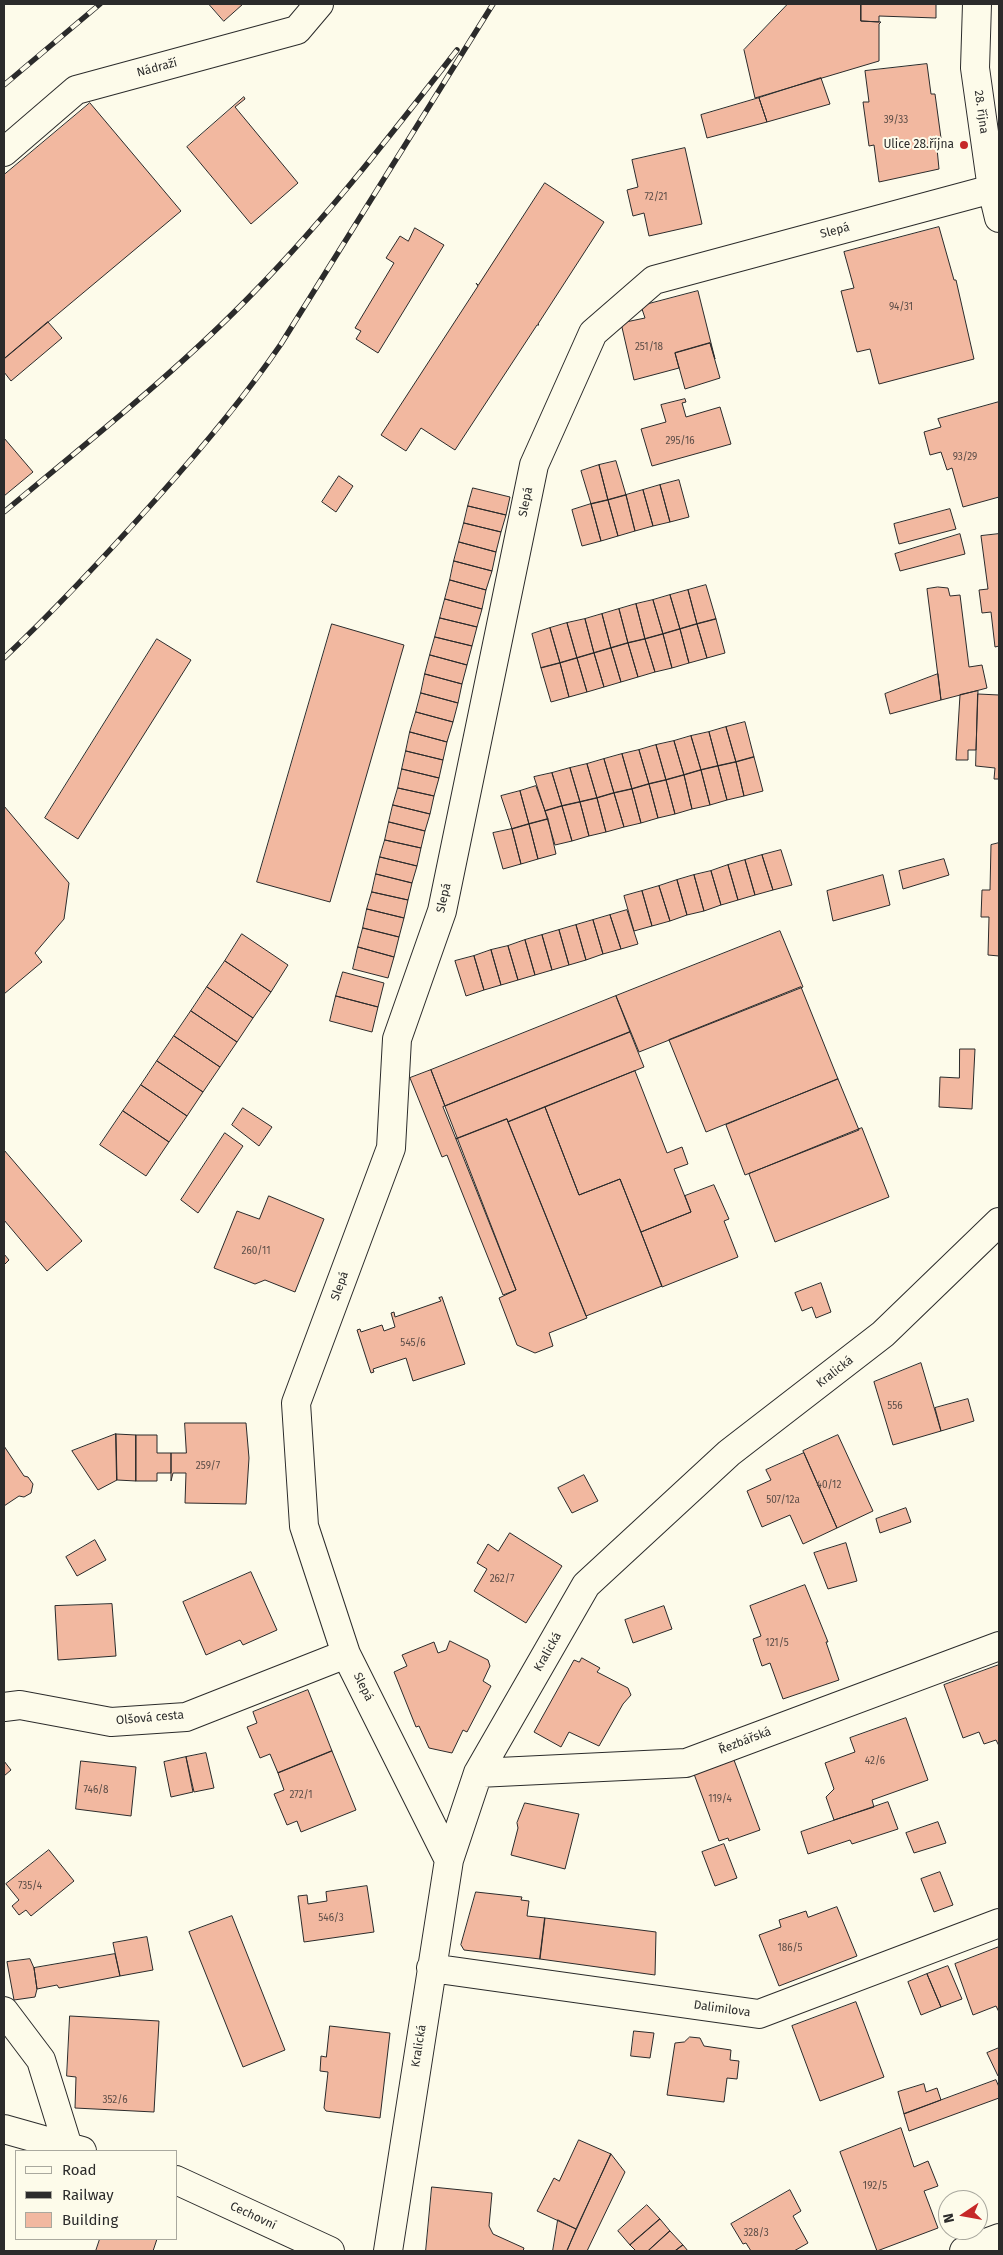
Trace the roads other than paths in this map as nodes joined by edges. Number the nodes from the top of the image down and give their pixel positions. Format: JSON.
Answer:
{"nodes":[{"id":1,"x":319,"y":4,"type":"edge"},
{"id":2,"x":977,"y":4,"type":"edge"},
{"id":3,"x":4,"y":152,"type":"edge"},
{"id":4,"x":992,"y":189,"type":"junction"},
{"id":5,"x":999,"y":218,"type":"edge"},
{"id":6,"x":999,"y":1222,"type":"edge"},
{"id":7,"x":999,"y":1646,"type":"edge"},
{"id":8,"x":346,"y":1654,"type":"junction"},
{"id":9,"x":4,"y":1707,"type":"edge"},
{"id":10,"x":478,"y":1773,"type":"junction"},
{"id":11,"x":448,"y":1860,"type":"junction"},
{"id":12,"x":999,"y":1923,"type":"edge"},
{"id":13,"x":431,"y":1968,"type":"junction"},
{"id":14,"x":4,"y":2011,"type":"edge"},
{"id":15,"x":4,"y":2129,"type":"edge"},
{"id":16,"x":76,"y":2149,"type":"edge"},
{"id":17,"x":178,"y":2181,"type":"edge"},
{"id":18,"x":999,"y":2238,"type":"edge"},
{"id":19,"x":330,"y":2251,"type":"edge"},
{"id":20,"x":388,"y":2251,"type":"edge"},
{"id":21,"x":964,"y":2251,"type":"edge"}],
"edges":[{"from":1,"to":3,"type":"street","name":"Nádraží"},
{"from":2,"to":4,"type":"street","name":"28. října"},
{"from":4,"to":5,"type":"street","name":"28. října"},
{"from":4,"to":8,"type":"street","name":"Slepá"},
{"from":6,"to":10,"type":"street","name":"Kralická"},
{"from":7,"to":10,"type":"street","name":"Řezbářská"},
{"from":8,"to":9,"type":"street","name":"Olšová cesta"},
{"from":8,"to":11,"type":"street","name":"Slepá"},
{"from":10,"to":11,"type":"street","name":"Kralická"},
{"from":11,"to":13,"type":"street","name":"Kralická"},
{"from":12,"to":13,"type":"street","name":"Dalimilova"},
{"from":13,"to":20,"type":"street","name":"Kralická"},
{"from":14,"to":16,"type":"street"},
{"from":15,"to":16,"type":"street"},
{"from":17,"to":19,"type":"street","name":"Cechovní"},
{"from":18,"to":21,"type":"street"}]}
